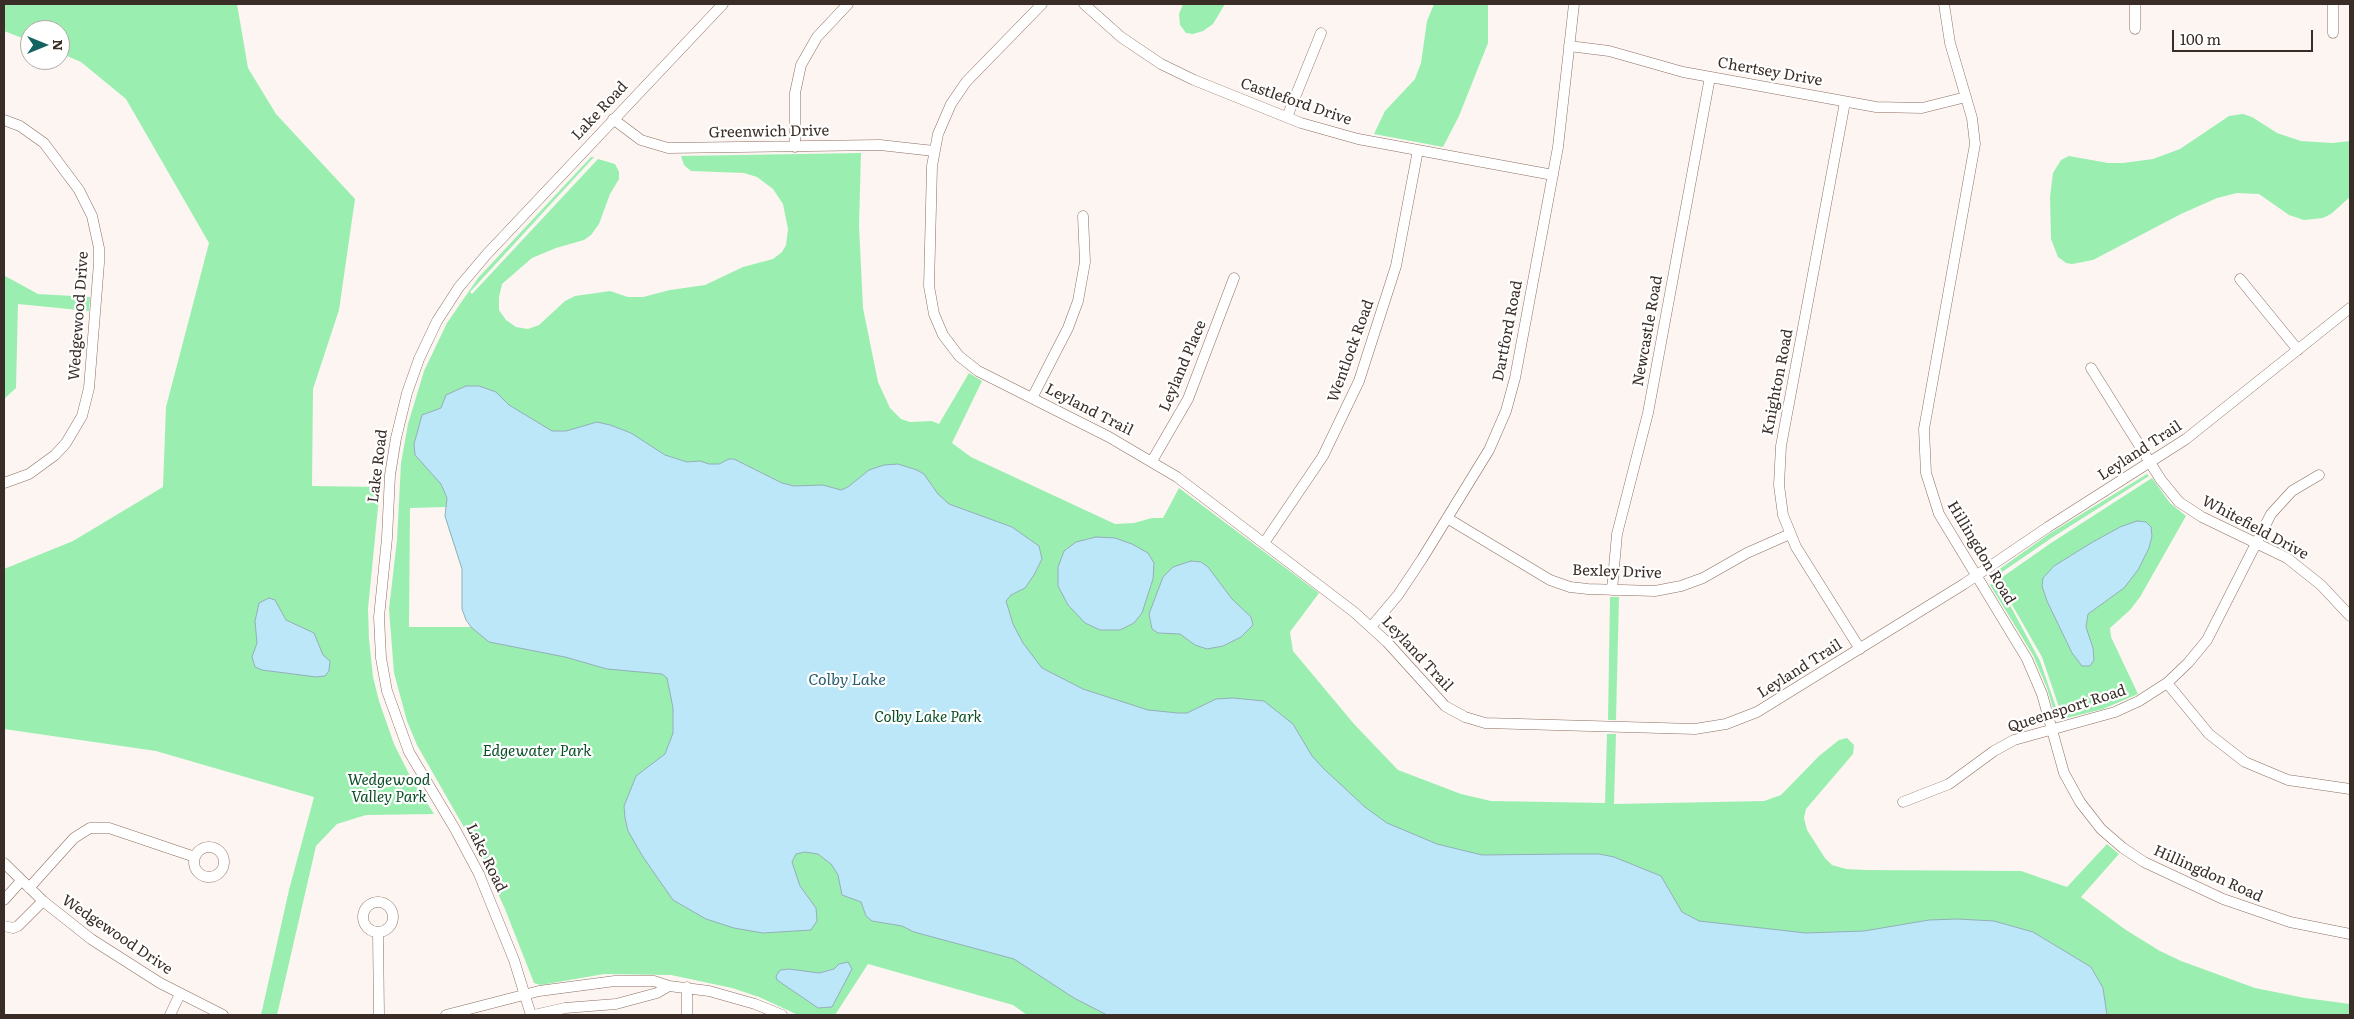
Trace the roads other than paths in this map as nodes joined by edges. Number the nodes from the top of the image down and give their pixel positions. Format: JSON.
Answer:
{"nodes":[{"id":1,"x":723,"y":4,"type":"edge"},
{"id":2,"x":848,"y":4,"type":"edge"},
{"id":3,"x":1042,"y":4,"type":"edge"},
{"id":4,"x":1084,"y":4,"type":"edge"},
{"id":5,"x":1574,"y":4,"type":"edge"},
{"id":6,"x":1944,"y":4,"type":"edge"},
{"id":7,"x":2135,"y":4,"type":"edge"},
{"id":8,"x":2333,"y":4,"type":"edge"},
{"id":9,"x":2135,"y":29,"type":"dead end"},
{"id":10,"x":1321,"y":33,"type":"dead end"},
{"id":11,"x":2333,"y":34,"type":"dead end"},
{"id":12,"x":1569,"y":46,"type":"junction"},
{"id":13,"x":1710,"y":77,"type":"junction"},
{"id":14,"x":1966,"y":97,"type":"junction"},
{"id":15,"x":1845,"y":102,"type":"junction"},
{"id":16,"x":1287,"y":117,"type":"junction"},
{"id":17,"x":613,"y":119,"type":"junction"},
{"id":18,"x":4,"y":120,"type":"edge"},
{"id":19,"x":795,"y":147,"type":"junction"},
{"id":20,"x":1418,"y":150,"type":"junction"},
{"id":21,"x":934,"y":151,"type":"junction"},
{"id":22,"x":1553,"y":175,"type":"junction"},
{"id":23,"x":1083,"y":216,"type":"dead end"},
{"id":24,"x":1234,"y":278,"type":"dead end"},
{"id":25,"x":2240,"y":279,"type":"dead end"},
{"id":26,"x":2350,"y":308,"type":"edge"},
{"id":27,"x":2298,"y":350,"type":"junction"},
{"id":28,"x":2091,"y":368,"type":"dead end"},
{"id":29,"x":1032,"y":398,"type":"junction"},
{"id":30,"x":1152,"y":461,"type":"junction"},
{"id":31,"x":2150,"y":463,"type":"junction"},
{"id":32,"x":2319,"y":475,"type":"dead end"},
{"id":33,"x":4,"y":483,"type":"edge"},
{"id":34,"x":1447,"y":518,"type":"junction"},
{"id":35,"x":1790,"y":534,"type":"junction"},
{"id":36,"x":2256,"y":542,"type":"junction"},
{"id":37,"x":1264,"y":543,"type":"junction"},
{"id":38,"x":1976,"y":576,"type":"junction"},
{"id":39,"x":1612,"y":590,"type":"junction"},
{"id":40,"x":2350,"y":616,"type":"edge"},
{"id":41,"x":1371,"y":627,"type":"junction"},
{"id":42,"x":1860,"y":649,"type":"junction"},
{"id":43,"x":2167,"y":682,"type":"junction"},
{"id":44,"x":2051,"y":729,"type":"junction"},
{"id":45,"x":2350,"y":789,"type":"edge"},
{"id":46,"x":1903,"y":802,"type":"dead end"},
{"id":47,"x":195,"y":857,"type":"dead end"},
{"id":48,"x":4,"y":863,"type":"edge"},
{"id":49,"x":25,"y":885,"type":"junction"},
{"id":50,"x":4,"y":900,"type":"edge"},
{"id":51,"x":43,"y":902,"type":"junction"},
{"id":52,"x":4,"y":926,"type":"edge"},
{"id":53,"x":378,"y":932,"type":"dead end"},
{"id":54,"x":2350,"y":934,"type":"edge"},
{"id":55,"x":669,"y":986,"type":"junction"},
{"id":56,"x":688,"y":988,"type":"junction"},
{"id":57,"x":180,"y":994,"type":"junction"},
{"id":58,"x":525,"y":994,"type":"junction"},
{"id":59,"x":170,"y":1015,"type":"edge"},
{"id":60,"x":223,"y":1015,"type":"edge"},
{"id":61,"x":379,"y":1015,"type":"edge"},
{"id":62,"x":446,"y":1015,"type":"edge"},
{"id":63,"x":532,"y":1015,"type":"edge"},
{"id":64,"x":687,"y":1015,"type":"edge"},
{"id":65,"x":782,"y":1015,"type":"edge"}],
"edges":[{"from":1,"to":17,"type":"street","name":"Lake Road"},
{"from":2,"to":19,"type":"street"},
{"from":3,"to":21,"type":"street","name":"Leyland Trail"},
{"from":4,"to":16,"type":"street","name":"Castleford Drive"},
{"from":5,"to":12,"type":"street","name":"Dartford Road"},
{"from":6,"to":14,"type":"street","name":"Hillingdon Road"},
{"from":7,"to":9,"type":"street"},
{"from":8,"to":11,"type":"street"},
{"from":10,"to":16,"type":"street"},
{"from":12,"to":13,"type":"street","name":"Chertsey Drive"},
{"from":12,"to":22,"type":"street","name":"Dartford Road"},
{"from":13,"to":15,"type":"street","name":"Chertsey Drive"},
{"from":13,"to":39,"type":"street","name":"Newcastle Road"},
{"from":14,"to":15,"type":"street","name":"Chertsey Drive"},
{"from":14,"to":38,"type":"street","name":"Hillingdon Road"},
{"from":15,"to":35,"type":"street","name":"Knighton Road"},
{"from":16,"to":20,"type":"street","name":"Castleford Drive"},
{"from":17,"to":19,"type":"street","name":"Greenwich Drive"},
{"from":17,"to":58,"type":"street","name":"Lake Road"},
{"from":18,"to":33,"type":"street","name":"Wedgewood Drive"},
{"from":19,"to":21,"type":"street","name":"Greenwich Drive"},
{"from":20,"to":22,"type":"street","name":"Castleford Drive"},
{"from":20,"to":37,"type":"street","name":"Wentlock Road"},
{"from":21,"to":29,"type":"street","name":"Leyland Trail"},
{"from":22,"to":34,"type":"street","name":"Dartford Road"},
{"from":23,"to":29,"type":"street"},
{"from":24,"to":30,"type":"street","name":"Leyland Place"},
{"from":25,"to":27,"type":"street"},
{"from":26,"to":27,"type":"street","name":"Leyland Trail"},
{"from":27,"to":31,"type":"street","name":"Leyland Trail"},
{"from":28,"to":31,"type":"street","name":"Whitefield Drive"},
{"from":29,"to":30,"type":"street","name":"Leyland Trail"},
{"from":30,"to":37,"type":"street","name":"Leyland Trail"},
{"from":31,"to":36,"type":"street","name":"Whitefield Drive"},
{"from":31,"to":38,"type":"street","name":"Leyland Trail"},
{"from":32,"to":36,"type":"street","name":"Queensport Road"},
{"from":34,"to":39,"type":"street","name":"Bexley Drive"},
{"from":34,"to":41,"type":"street","name":"Dartford Road"},
{"from":35,"to":39,"type":"street","name":"Bexley Drive"},
{"from":35,"to":42,"type":"street","name":"Knighton Road"},
{"from":36,"to":40,"type":"street","name":"Whitefield Drive"},
{"from":36,"to":43,"type":"street","name":"Queensport Road"},
{"from":37,"to":41,"type":"street","name":"Leyland Trail"},
{"from":38,"to":42,"type":"street","name":"Leyland Trail"},
{"from":38,"to":44,"type":"street","name":"Hillingdon Road"},
{"from":41,"to":42,"type":"street","name":"Leyland Trail"},
{"from":43,"to":44,"type":"street","name":"Queensport Road"},
{"from":43,"to":45,"type":"street"},
{"from":44,"to":46,"type":"street","name":"Queensport Road"},
{"from":44,"to":54,"type":"street","name":"Hillingdon Road"},
{"from":47,"to":49,"type":"street"},
{"from":48,"to":49,"type":"street","name":"Wedgewood Drive"},
{"from":49,"to":50,"type":"street"},
{"from":49,"to":51,"type":"street","name":"Wedgewood Drive"},
{"from":51,"to":52,"type":"street"},
{"from":51,"to":57,"type":"street","name":"Wedgewood Drive"},
{"from":53,"to":61,"type":"street"},
{"from":55,"to":56,"type":"street"},
{"from":55,"to":58,"type":"street"},
{"from":55,"to":63,"type":"street"},
{"from":56,"to":64,"type":"street"},
{"from":56,"to":65,"type":"street"},
{"from":57,"to":59,"type":"street"},
{"from":57,"to":60,"type":"street","name":"Wedgewood Drive"},
{"from":58,"to":62,"type":"street"},
{"from":58,"to":63,"type":"street","name":"Lake Road"}]}
